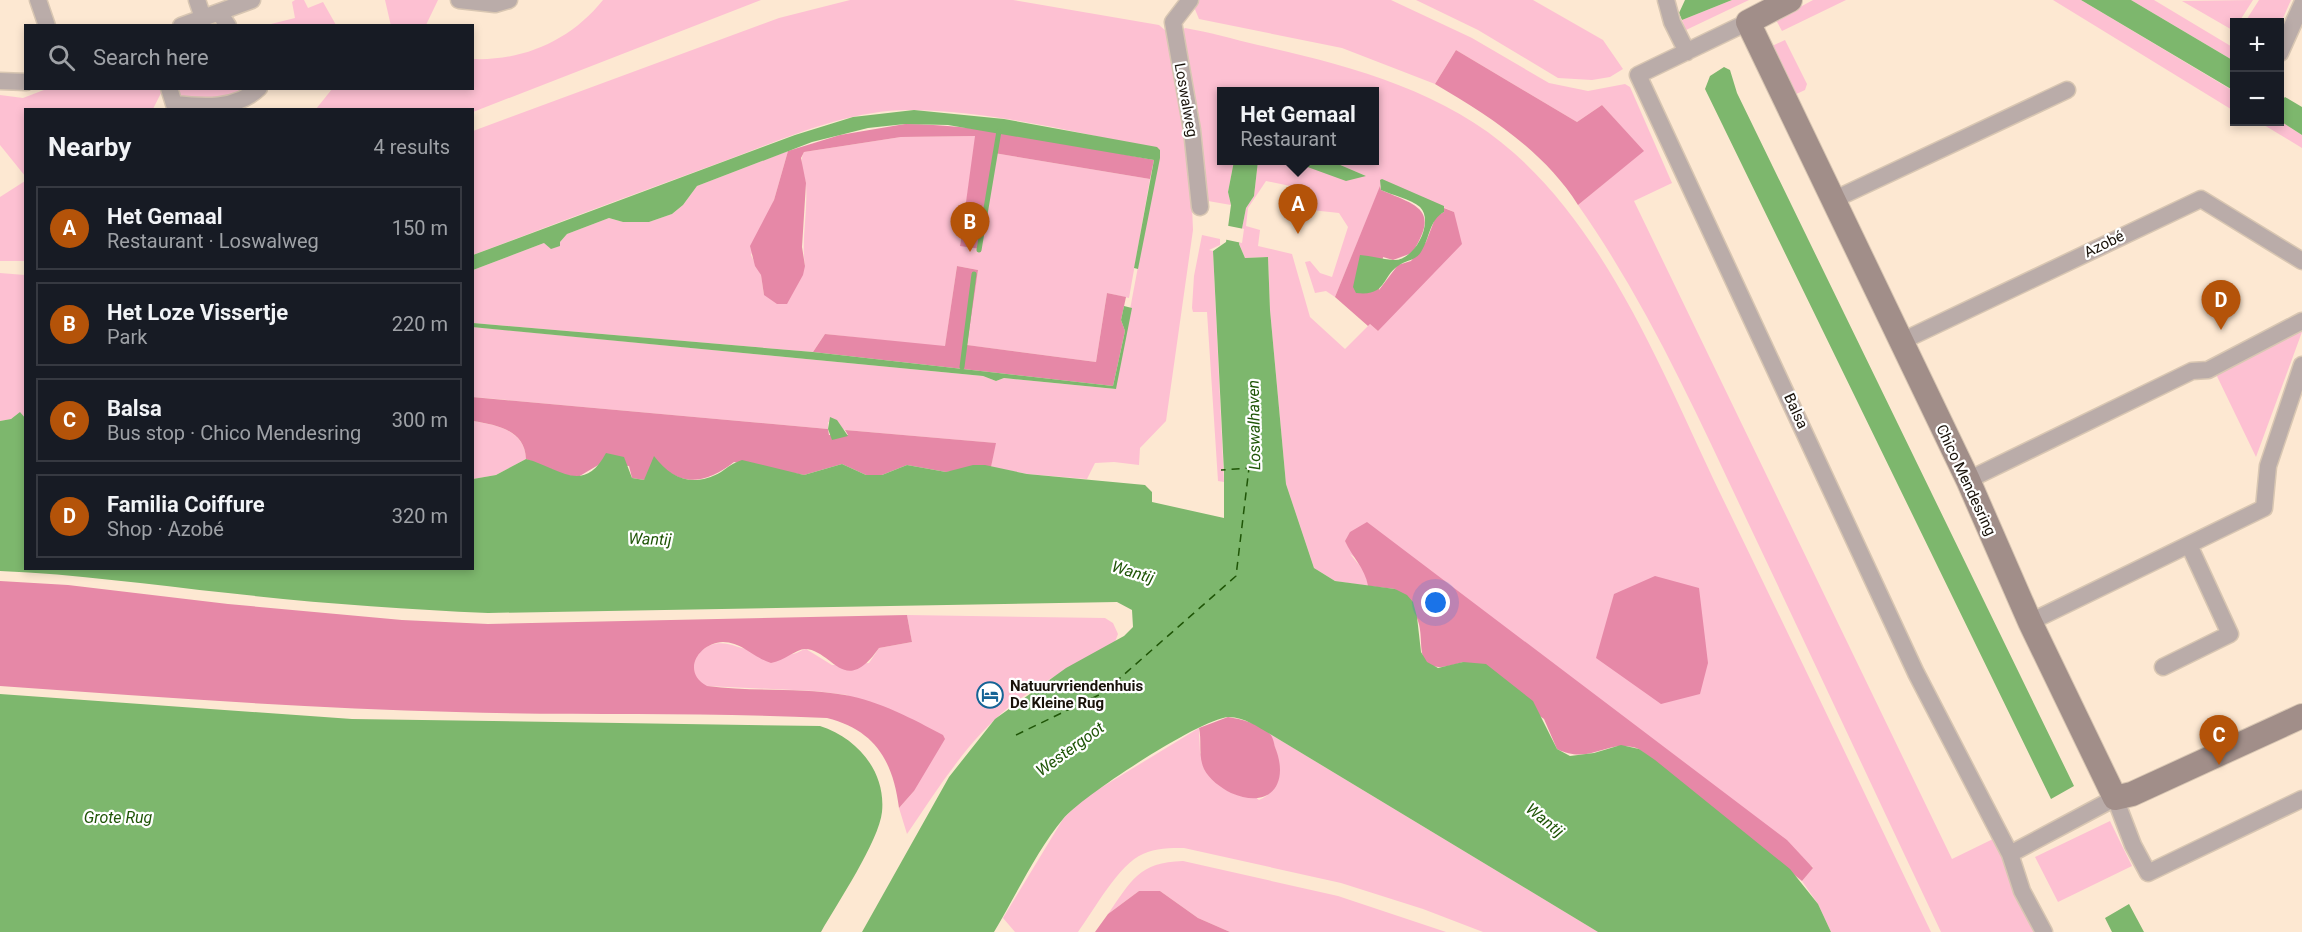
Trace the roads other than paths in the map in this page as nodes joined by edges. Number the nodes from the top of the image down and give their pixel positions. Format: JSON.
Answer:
{"nodes":[{"id":1,"x":38,"y":0,"type":"edge"},
{"id":2,"x":197,"y":0,"type":"edge"},
{"id":3,"x":252,"y":0,"type":"edge"},
{"id":4,"x":459,"y":0,"type":"edge"},
{"id":5,"x":509,"y":0,"type":"edge"},
{"id":6,"x":1190,"y":0,"type":"edge"},
{"id":7,"x":1666,"y":0,"type":"edge"},
{"id":8,"x":1790,"y":0,"type":"edge"},
{"id":9,"x":2302,"y":4,"type":"edge"},
{"id":10,"x":213,"y":20,"type":"edge"},
{"id":11,"x":1748,"y":22,"type":"junction"},
{"id":12,"x":46,"y":24,"type":"edge"},
{"id":13,"x":192,"y":24,"type":"edge"},
{"id":14,"x":2284,"y":44,"type":"edge"},
{"id":15,"x":1687,"y":52,"type":"junction"},
{"id":16,"x":0,"y":81,"type":"edge"},
{"id":17,"x":24,"y":82,"type":"edge"},
{"id":18,"x":170,"y":90,"type":"edge"},
{"id":19,"x":256,"y":90,"type":"edge"},
{"id":20,"x":2067,"y":90,"type":"dead end"},
{"id":21,"x":1833,"y":200,"type":"junction"},
{"id":22,"x":1200,"y":207,"type":"dead end"},
{"id":23,"x":2302,"y":261,"type":"edge"},
{"id":24,"x":2302,"y":321,"type":"edge"},
{"id":25,"x":1900,"y":342,"type":"junction"},
{"id":26,"x":2302,"y":364,"type":"edge"},
{"id":27,"x":1968,"y":480,"type":"junction"},
{"id":28,"x":2188,"y":545,"type":"junction"},
{"id":29,"x":2030,"y":622,"type":"junction"},
{"id":30,"x":2163,"y":668,"type":"dead end"},
{"id":31,"x":2302,"y":716,"type":"edge"},
{"id":32,"x":2115,"y":798,"type":"junction"},
{"id":33,"x":2302,"y":799,"type":"edge"},
{"id":34,"x":2010,"y":854,"type":"junction"},
{"id":35,"x":2044,"y":932,"type":"edge"}],
"edges":[{"from":1,"to":12,"type":"street"},
{"from":2,"to":10,"type":"street"},
{"from":3,"to":10,"type":"street"},
{"from":4,"to":5,"type":"street"},
{"from":6,"to":22,"type":"street","name":"Loswalweg"},
{"from":7,"to":15,"type":"street"},
{"from":8,"to":11,"type":"street"},
{"from":9,"to":14,"type":"street"},
{"from":10,"to":13,"type":"street"},
{"from":11,"to":15,"type":"street","name":"Balsa"},
{"from":11,"to":21,"type":"street","name":"Chico Mendesring"},
{"from":15,"to":34,"type":"street","name":"Balsa"},
{"from":16,"to":17,"type":"street"},
{"from":18,"to":19,"type":"street"},
{"from":20,"to":21,"type":"street"},
{"from":21,"to":25,"type":"street","name":"Chico Mendesring"},
{"from":23,"to":25,"type":"street","name":"Azobé"},
{"from":24,"to":27,"type":"street"},
{"from":25,"to":27,"type":"street","name":"Chico Mendesring"},
{"from":26,"to":28,"type":"street"},
{"from":27,"to":29,"type":"street","name":"Chico Mendesring"},
{"from":28,"to":29,"type":"street"},
{"from":28,"to":30,"type":"street"},
{"from":29,"to":32,"type":"street","name":"Chico Mendesring"},
{"from":31,"to":32,"type":"street"},
{"from":32,"to":33,"type":"street"},
{"from":32,"to":34,"type":"street"},
{"from":34,"to":35,"type":"street","name":"Balsa"}]}
